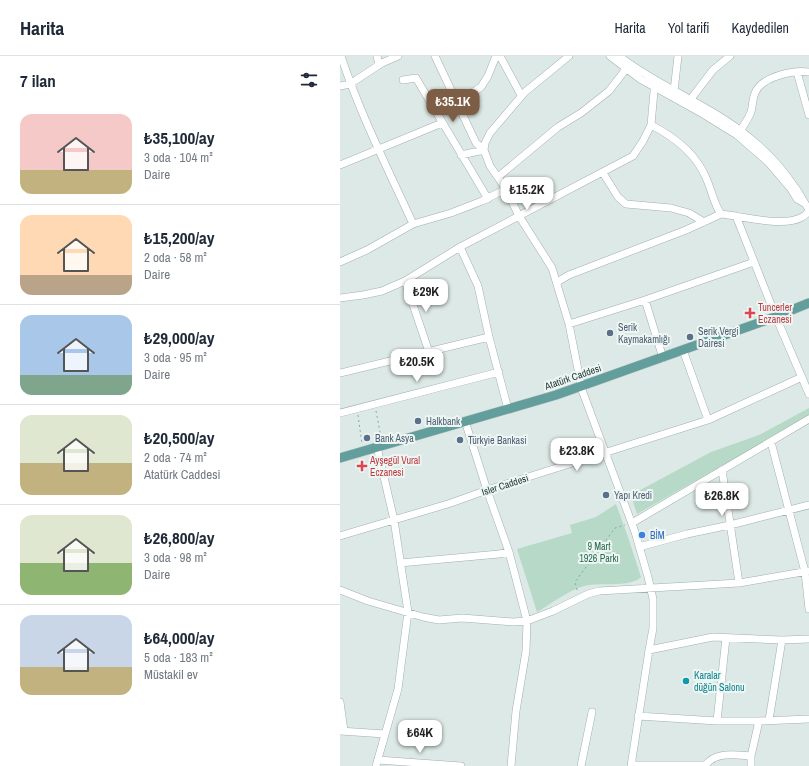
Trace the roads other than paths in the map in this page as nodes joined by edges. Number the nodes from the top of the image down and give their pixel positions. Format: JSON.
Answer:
{"nodes":[{"id":1,"x":341,"y":56,"type":"edge"},
{"id":2,"x":377,"y":56,"type":"edge"},
{"id":3,"x":398,"y":56,"type":"edge"},
{"id":4,"x":435,"y":56,"type":"edge"},
{"id":5,"x":496,"y":56,"type":"edge"},
{"id":6,"x":500,"y":56,"type":"edge"},
{"id":7,"x":569,"y":56,"type":"edge"},
{"id":8,"x":610,"y":56,"type":"edge"},
{"id":9,"x":619,"y":56,"type":"edge"},
{"id":10,"x":678,"y":56,"type":"edge"},
{"id":11,"x":730,"y":56,"type":"edge"},
{"id":12,"x":379,"y":65,"type":"junction"},
{"id":13,"x":626,"y":69,"type":"junction"},
{"id":14,"x":797,"y":72,"type":"junction"},
{"id":15,"x":809,"y":72,"type":"edge"},
{"id":16,"x":403,"y":80,"type":"dead end"},
{"id":17,"x":655,"y":83,"type":"junction"},
{"id":18,"x":350,"y":84,"type":"junction"},
{"id":19,"x":340,"y":86,"type":"edge"},
{"id":20,"x":674,"y":91,"type":"junction"},
{"id":21,"x":521,"y":96,"type":"junction"},
{"id":22,"x":690,"y":100,"type":"junction"},
{"id":23,"x":457,"y":103,"type":"junction"},
{"id":24,"x":809,"y":115,"type":"edge"},
{"id":25,"x":442,"y":123,"type":"junction"},
{"id":26,"x":651,"y":125,"type":"junction"},
{"id":27,"x":739,"y":133,"type":"junction"},
{"id":28,"x":378,"y":149,"type":"junction"},
{"id":29,"x":484,"y":150,"type":"junction"},
{"id":30,"x":461,"y":155,"type":"junction"},
{"id":31,"x":340,"y":165,"type":"edge"},
{"id":32,"x":602,"y":173,"type":"junction"},
{"id":33,"x":498,"y":177,"type":"junction"},
{"id":34,"x":506,"y":189,"type":"junction"},
{"id":35,"x":488,"y":198,"type":"junction"},
{"id":36,"x":809,"y":210,"type":"edge"},
{"id":37,"x":721,"y":214,"type":"junction"},
{"id":38,"x":519,"y":216,"type":"junction"},
{"id":39,"x":736,"y":216,"type":"junction"},
{"id":40,"x":704,"y":222,"type":"junction"},
{"id":41,"x":413,"y":224,"type":"junction"},
{"id":42,"x":460,"y":247,"type":"junction"},
{"id":43,"x":340,"y":262,"type":"edge"},
{"id":44,"x":754,"y":262,"type":"junction"},
{"id":45,"x":405,"y":281,"type":"junction"},
{"id":46,"x":557,"y":282,"type":"junction"},
{"id":47,"x":340,"y":298,"type":"edge"},
{"id":48,"x":645,"y":300,"type":"junction"},
{"id":49,"x":809,"y":303,"type":"edge"},
{"id":50,"x":776,"y":317,"type":"junction"},
{"id":51,"x":569,"y":324,"type":"junction"},
{"id":52,"x":489,"y":338,"type":"junction"},
{"id":53,"x":683,"y":350,"type":"junction"},
{"id":54,"x":429,"y":352,"type":"junction"},
{"id":55,"x":663,"y":358,"type":"junction"},
{"id":56,"x":499,"y":372,"type":"junction"},
{"id":57,"x":340,"y":373,"type":"edge"},
{"id":58,"x":802,"y":377,"type":"junction"},
{"id":59,"x":581,"y":386,"type":"junction"},
{"id":60,"x":809,"y":394,"type":"edge"},
{"id":61,"x":508,"y":409,"type":"junction"},
{"id":62,"x":340,"y":413,"type":"edge"},
{"id":63,"x":708,"y":420,"type":"junction"},
{"id":64,"x":809,"y":420,"type":"edge"},
{"id":65,"x":465,"y":421,"type":"junction"},
{"id":66,"x":771,"y":442,"type":"junction"},
{"id":67,"x":379,"y":446,"type":"junction"},
{"id":68,"x":606,"y":453,"type":"junction"},
{"id":69,"x":340,"y":457,"type":"edge"},
{"id":70,"x":722,"y":470,"type":"junction"},
{"id":71,"x":487,"y":490,"type":"junction"},
{"id":72,"x":809,"y":505,"type":"edge"},
{"id":73,"x":788,"y":510,"type":"junction"},
{"id":74,"x":394,"y":520,"type":"junction"},
{"id":75,"x":632,"y":523,"type":"junction"},
{"id":76,"x":730,"y":526,"type":"junction"},
{"id":77,"x":340,"y":536,"type":"edge"},
{"id":78,"x":639,"y":547,"type":"junction"},
{"id":79,"x":509,"y":552,"type":"junction"},
{"id":80,"x":400,"y":563,"type":"junction"},
{"id":81,"x":807,"y":571,"type":"edge"},
{"id":82,"x":739,"y":583,"type":"junction"},
{"id":83,"x":651,"y":589,"type":"junction"},
{"id":84,"x":341,"y":593,"type":"edge"},
{"id":85,"x":809,"y":609,"type":"edge"},
{"id":86,"x":408,"y":612,"type":"junction"},
{"id":87,"x":527,"y":621,"type":"junction"},
{"id":88,"x":726,"y":638,"type":"junction"},
{"id":89,"x":809,"y":639,"type":"edge"},
{"id":90,"x":782,"y":640,"type":"junction"},
{"id":91,"x":648,"y":650,"type":"junction"},
{"id":92,"x":340,"y":702,"type":"edge"},
{"id":93,"x":592,"y":712,"type":"dead end"},
{"id":94,"x":638,"y":716,"type":"junction"},
{"id":95,"x":809,"y":718,"type":"edge"},
{"id":96,"x":769,"y":720,"type":"junction"},
{"id":97,"x":717,"y":721,"type":"junction"},
{"id":98,"x":758,"y":721,"type":"junction"},
{"id":99,"x":342,"y":731,"type":"edge"},
{"id":100,"x":385,"y":734,"type":"junction"},
{"id":101,"x":751,"y":756,"type":"junction"},
{"id":102,"x":377,"y":763,"type":"edge"},
{"id":103,"x":705,"y":765,"type":"edge"},
{"id":104,"x":453,"y":766,"type":"edge"},
{"id":105,"x":462,"y":766,"type":"edge"},
{"id":106,"x":511,"y":766,"type":"edge"},
{"id":107,"x":581,"y":766,"type":"edge"},
{"id":108,"x":631,"y":766,"type":"edge"},
{"id":109,"x":645,"y":766,"type":"edge"},
{"id":110,"x":751,"y":766,"type":"edge"}],
"edges":[{"from":1,"to":18,"type":"street"},
{"from":2,"to":12,"type":"street"},
{"from":3,"to":12,"type":"street"},
{"from":4,"to":23,"type":"street"},
{"from":5,"to":23,"type":"street"},
{"from":6,"to":21,"type":"street"},
{"from":7,"to":21,"type":"street"},
{"from":8,"to":13,"type":"street"},
{"from":9,"to":17,"type":"street"},
{"from":10,"to":20,"type":"street"},
{"from":11,"to":22,"type":"street"},
{"from":12,"to":18,"type":"street"},
{"from":13,"to":17,"type":"street"},
{"from":13,"to":33,"type":"street"},
{"from":14,"to":15,"type":"street"},
{"from":14,"to":24,"type":"street"},
{"from":14,"to":27,"type":"street"},
{"from":16,"to":25,"type":"street"},
{"from":17,"to":20,"type":"street"},
{"from":17,"to":26,"type":"street"},
{"from":17,"to":27,"type":"street"},
{"from":18,"to":19,"type":"street"},
{"from":18,"to":28,"type":"street"},
{"from":20,"to":22,"type":"street"},
{"from":21,"to":29,"type":"street"},
{"from":22,"to":27,"type":"street"},
{"from":23,"to":29,"type":"street"},
{"from":25,"to":28,"type":"street"},
{"from":25,"to":30,"type":"street"},
{"from":26,"to":32,"type":"street"},
{"from":26,"to":37,"type":"street"},
{"from":27,"to":36,"type":"street"},
{"from":28,"to":31,"type":"street"},
{"from":28,"to":41,"type":"street"},
{"from":29,"to":30,"type":"street"},
{"from":29,"to":33,"type":"street"},
{"from":30,"to":35,"type":"street"},
{"from":32,"to":38,"type":"street"},
{"from":32,"to":40,"type":"street"},
{"from":33,"to":34,"type":"street"},
{"from":34,"to":35,"type":"street"},
{"from":34,"to":38,"type":"street"},
{"from":35,"to":41,"type":"street"},
{"from":36,"to":39,"type":"street"},
{"from":37,"to":39,"type":"street"},
{"from":37,"to":40,"type":"street"},
{"from":38,"to":42,"type":"street"},
{"from":38,"to":46,"type":"street"},
{"from":39,"to":44,"type":"street"},
{"from":40,"to":46,"type":"street"},
{"from":41,"to":43,"type":"street"},
{"from":42,"to":45,"type":"street"},
{"from":42,"to":52,"type":"street"},
{"from":44,"to":48,"type":"street"},
{"from":44,"to":50,"type":"street"},
{"from":45,"to":47,"type":"street"},
{"from":45,"to":54,"type":"street"},
{"from":46,"to":51,"type":"street"},
{"from":48,"to":51,"type":"street"},
{"from":48,"to":55,"type":"street"},
{"from":49,"to":50,"type":"main road","name":"Atatürk Caddesi"},
{"from":50,"to":53,"type":"main road","name":"Atatürk Caddesi"},
{"from":50,"to":58,"type":"street"},
{"from":51,"to":59,"type":"street"},
{"from":52,"to":54,"type":"street"},
{"from":52,"to":56,"type":"street"},
{"from":53,"to":55,"type":"main road","name":"Atatürk Caddesi"},
{"from":53,"to":63,"type":"street"},
{"from":54,"to":57,"type":"street"},
{"from":55,"to":59,"type":"main road","name":"Atatürk Caddesi"},
{"from":56,"to":61,"type":"street"},
{"from":56,"to":62,"type":"street"},
{"from":58,"to":60,"type":"street"},
{"from":58,"to":63,"type":"street","name":"Isler Caddesi"},
{"from":59,"to":61,"type":"main road","name":"Atatürk Caddesi"},
{"from":59,"to":68,"type":"street"},
{"from":61,"to":65,"type":"main road","name":"Atatürk Caddesi"},
{"from":63,"to":68,"type":"street","name":"Isler Caddesi"},
{"from":64,"to":66,"type":"street"},
{"from":65,"to":67,"type":"main road","name":"Atatürk Caddesi"},
{"from":65,"to":71,"type":"street"},
{"from":66,"to":70,"type":"street"},
{"from":66,"to":73,"type":"street"},
{"from":67,"to":69,"type":"main road","name":"Atatürk Caddesi"},
{"from":67,"to":74,"type":"street"},
{"from":68,"to":71,"type":"street","name":"Isler Caddesi"},
{"from":68,"to":75,"type":"street"},
{"from":70,"to":75,"type":"street"},
{"from":70,"to":76,"type":"street"},
{"from":71,"to":74,"type":"street","name":"Isler Caddesi"},
{"from":71,"to":79,"type":"street"},
{"from":72,"to":73,"type":"street"},
{"from":73,"to":76,"type":"street"},
{"from":73,"to":81,"type":"street"},
{"from":74,"to":77,"type":"street","name":"Isler Caddesi"},
{"from":74,"to":80,"type":"street"},
{"from":75,"to":78,"type":"street"},
{"from":76,"to":78,"type":"street"},
{"from":76,"to":82,"type":"street"},
{"from":78,"to":83,"type":"street"},
{"from":79,"to":80,"type":"street"},
{"from":79,"to":87,"type":"street"},
{"from":80,"to":86,"type":"street"},
{"from":81,"to":82,"type":"street"},
{"from":81,"to":85,"type":"street"},
{"from":82,"to":83,"type":"street"},
{"from":83,"to":87,"type":"street"},
{"from":83,"to":91,"type":"street"},
{"from":84,"to":86,"type":"street"},
{"from":86,"to":87,"type":"street"},
{"from":86,"to":100,"type":"street"},
{"from":87,"to":106,"type":"street"},
{"from":88,"to":90,"type":"street"},
{"from":88,"to":91,"type":"street"},
{"from":88,"to":97,"type":"street"},
{"from":89,"to":90,"type":"street"},
{"from":90,"to":96,"type":"street"},
{"from":91,"to":94,"type":"street"},
{"from":92,"to":99,"type":"street"},
{"from":93,"to":107,"type":"street"},
{"from":94,"to":97,"type":"street"},
{"from":94,"to":108,"type":"street"},
{"from":95,"to":96,"type":"street"},
{"from":96,"to":98,"type":"street"},
{"from":97,"to":98,"type":"street"},
{"from":98,"to":101,"type":"street"},
{"from":99,"to":100,"type":"street"},
{"from":100,"to":102,"type":"street"},
{"from":101,"to":103,"type":"street"},
{"from":101,"to":110,"type":"street"},
{"from":102,"to":104,"type":"street"},
{"from":103,"to":109,"type":"street"},
{"from":104,"to":105,"type":"street"},
{"from":108,"to":109,"type":"street"}]}
